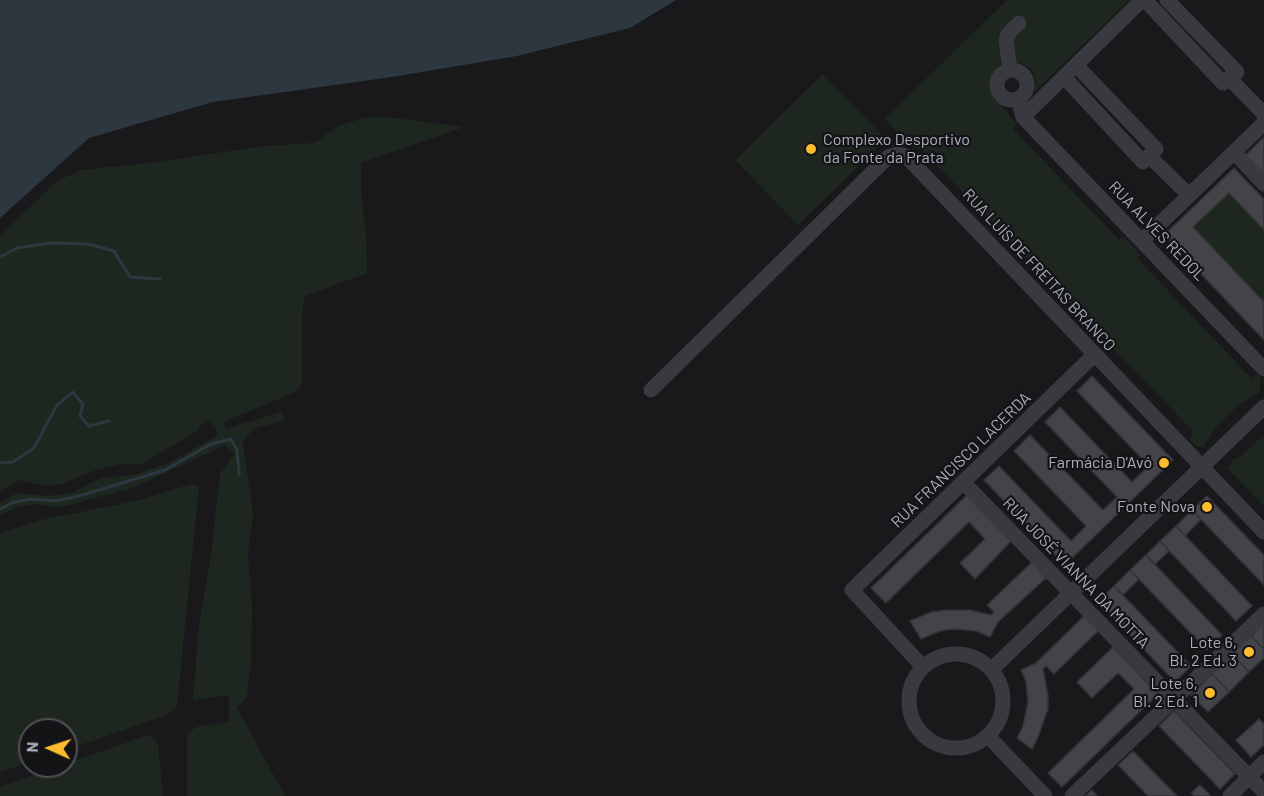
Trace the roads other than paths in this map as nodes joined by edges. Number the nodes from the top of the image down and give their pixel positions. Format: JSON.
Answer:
{"nodes":[{"id":1,"x":1143,"y":0,"type":"edge"},
{"id":2,"x":1167,"y":0,"type":"edge"},
{"id":3,"x":1019,"y":22,"type":"dead end"},
{"id":4,"x":1076,"y":65,"type":"junction"},
{"id":5,"x":1010,"y":70,"type":"junction"},
{"id":6,"x":1064,"y":77,"type":"junction"},
{"id":7,"x":1229,"y":78,"type":"junction"},
{"id":8,"x":1018,"y":99,"type":"junction"},
{"id":9,"x":1264,"y":114,"type":"edge"},
{"id":10,"x":1023,"y":117,"type":"junction"},
{"id":11,"x":1264,"y":123,"type":"edge"},
{"id":12,"x":1234,"y":152,"type":"junction"},
{"id":13,"x":1149,"y":156,"type":"junction"},
{"id":14,"x":1264,"y":184,"type":"edge"},
{"id":15,"x":1189,"y":195,"type":"junction"},
{"id":16,"x":1142,"y":241,"type":"junction"},
{"id":17,"x":1094,"y":355,"type":"junction"},
{"id":18,"x":1264,"y":369,"type":"edge"},
{"id":19,"x":651,"y":390,"type":"dead end"},
{"id":20,"x":1264,"y":407,"type":"edge"},
{"id":21,"x":1202,"y":467,"type":"junction"},
{"id":22,"x":963,"y":482,"type":"junction"},
{"id":23,"x":1264,"y":532,"type":"edge"},
{"id":24,"x":1071,"y":594,"type":"junction"},
{"id":25,"x":1264,"y":614,"type":"edge"},
{"id":26,"x":923,"y":667,"type":"junction"},
{"id":27,"x":991,"y":670,"type":"junction"},
{"id":28,"x":1174,"y":699,"type":"junction"},
{"id":29,"x":988,"y":736,"type":"junction"},
{"id":30,"x":1264,"y":762,"type":"edge"},
{"id":31,"x":1249,"y":776,"type":"junction"},
{"id":32,"x":1264,"y":792,"type":"edge"},
{"id":33,"x":1045,"y":796,"type":"edge"},
{"id":34,"x":1072,"y":796,"type":"edge"},
{"id":35,"x":1230,"y":796,"type":"edge"}],
"edges":[{"from":1,"to":4,"type":"street"},
{"from":1,"to":7,"type":"street"},
{"from":2,"to":7,"type":"street"},
{"from":3,"to":5,"type":"street"},
{"from":4,"to":6,"type":"street"},
{"from":4,"to":13,"type":"street"},
{"from":5,"to":8,"type":"street"},
{"from":5,"to":8,"type":"street"},
{"from":6,"to":10,"type":"street"},
{"from":6,"to":13,"type":"street"},
{"from":7,"to":9,"type":"street"},
{"from":8,"to":10,"type":"street"},
{"from":10,"to":16,"type":"street","name":"RUA ALVES REDOL"},
{"from":11,"to":12,"type":"street"},
{"from":12,"to":14,"type":"street"},
{"from":12,"to":15,"type":"street"},
{"from":13,"to":15,"type":"street"},
{"from":15,"to":16,"type":"street"},
{"from":16,"to":18,"type":"street","name":"RUA ALVES REDOL"},
{"from":17,"to":19,"type":"street","name":"RUA LUÍS DE FREITAS BRANCO"},
{"from":17,"to":21,"type":"street","name":"RUA LUÍS DE FREITAS BRANCO"},
{"from":17,"to":22,"type":"street","name":"RUA FRANCISCO LACERDA"},
{"from":20,"to":21,"type":"street"},
{"from":21,"to":23,"type":"street","name":"RUA LUÍS DE FREITAS BRANCO"},
{"from":21,"to":24,"type":"street"},
{"from":22,"to":24,"type":"street","name":"RUA JOSÉ VIANNA DA MOTTA"},
{"from":22,"to":26,"type":"street","name":"RUA FRANCISCO LACERDA"},
{"from":24,"to":27,"type":"street"},
{"from":24,"to":28,"type":"street","name":"RUA JOSÉ VIANNA DA MOTTA"},
{"from":25,"to":28,"type":"street"},
{"from":26,"to":27,"type":"street"},
{"from":26,"to":29,"type":"street"},
{"from":27,"to":29,"type":"street"},
{"from":28,"to":31,"type":"street","name":"RUA JOSÉ VIANNA DA MOTTA"},
{"from":28,"to":34,"type":"street"},
{"from":29,"to":33,"type":"street"},
{"from":30,"to":31,"type":"street"},
{"from":31,"to":32,"type":"street","name":"RUA JOSÉ VIANNA DA MOTTA"},
{"from":31,"to":35,"type":"street"}]}
